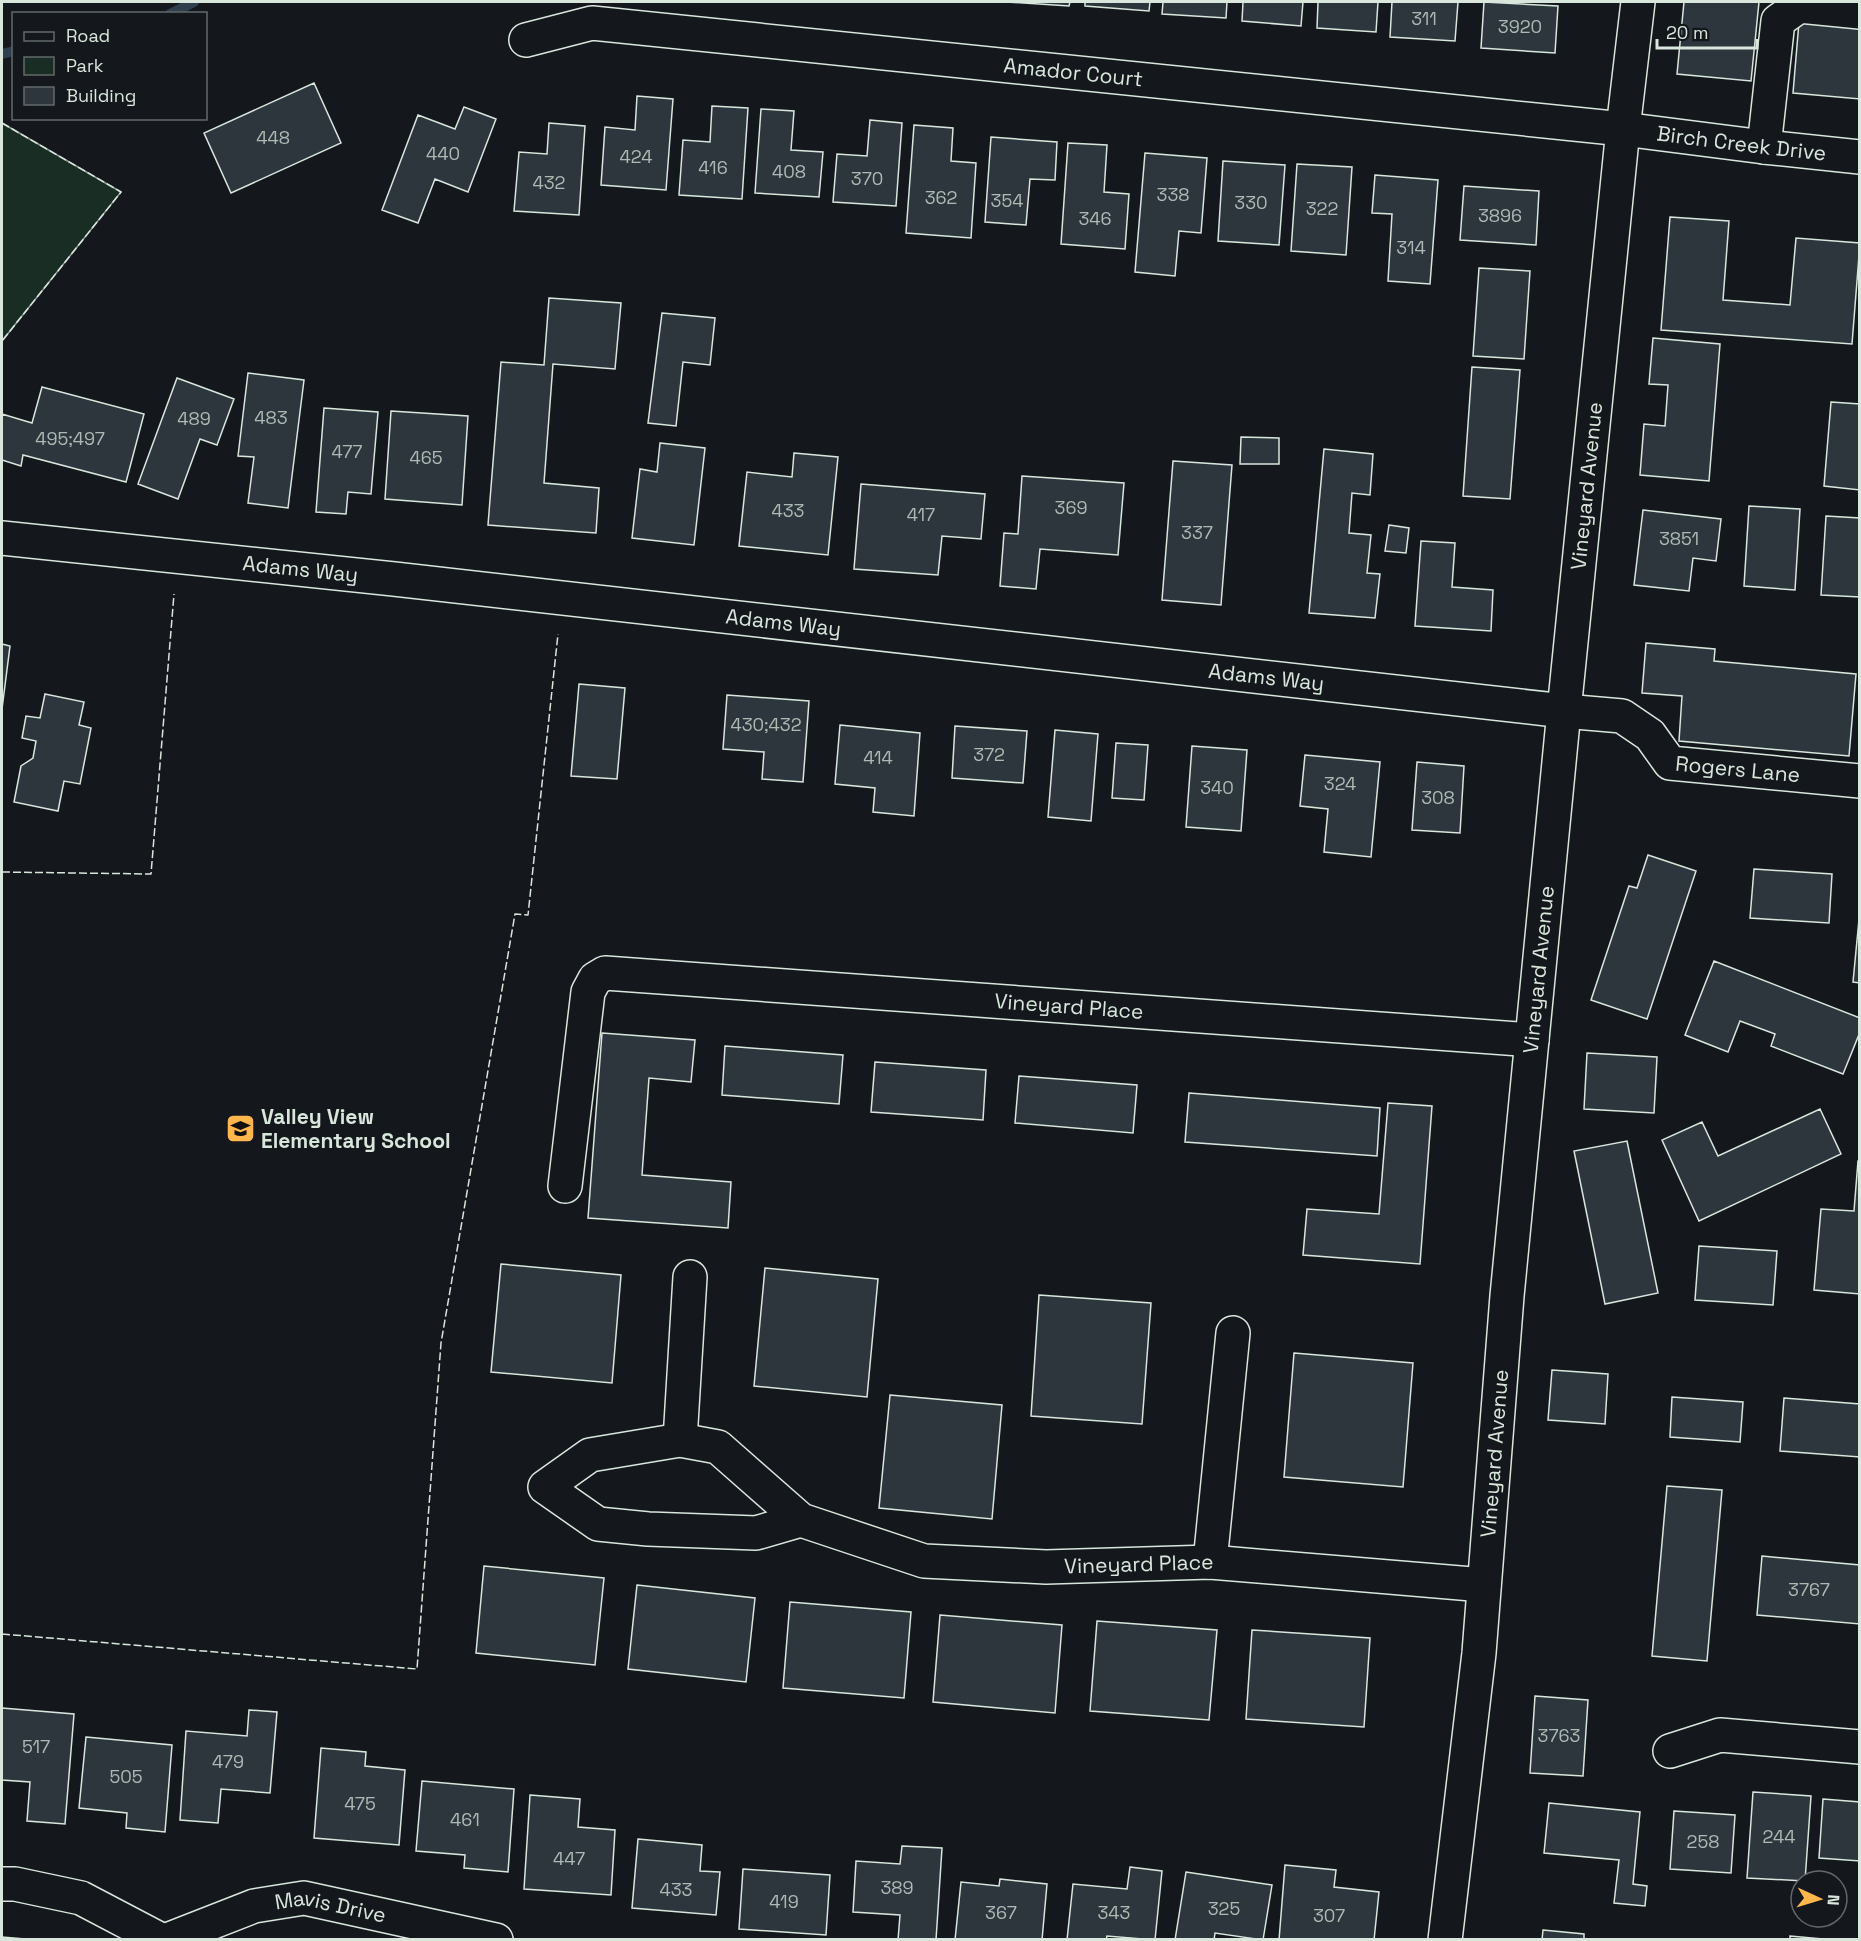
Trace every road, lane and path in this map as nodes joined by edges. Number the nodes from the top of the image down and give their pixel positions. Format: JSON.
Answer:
{"nodes":[{"id":1,"x":1638,"y":2,"type":"edge"},
{"id":2,"x":1860,"y":12,"type":"edge"},
{"id":3,"x":526,"y":40,"type":"dead end"},
{"id":4,"x":1623,"y":129,"type":"junction"},
{"id":5,"x":1764,"y":147,"type":"junction"},
{"id":6,"x":1860,"y":157,"type":"edge"},
{"id":7,"x":2,"y":538,"type":"edge"},
{"id":8,"x":1564,"y":711,"type":"junction"},
{"id":9,"x":1860,"y":781,"type":"edge"},
{"id":10,"x":1532,"y":1040,"type":"junction"},
{"id":11,"x":564,"y":1186,"type":"dead end"},
{"id":12,"x":690,"y":1277,"type":"dead end"},
{"id":13,"x":1233,"y":1333,"type":"dead end"},
{"id":14,"x":680,"y":1440,"type":"junction"},
{"id":15,"x":801,"y":1520,"type":"junction"},
{"id":16,"x":1210,"y":1562,"type":"junction"},
{"id":17,"x":1484,"y":1585,"type":"junction"},
{"id":18,"x":1860,"y":1747,"type":"edge"},
{"id":19,"x":1670,"y":1751,"type":"dead end"},
{"id":20,"x":2,"y":1884,"type":"edge"},
{"id":21,"x":161,"y":1940,"type":"edge"},
{"id":22,"x":167,"y":1940,"type":"edge"},
{"id":23,"x":496,"y":1940,"type":"edge"},
{"id":24,"x":1445,"y":1940,"type":"edge"}],
"edges":[{"from":1,"to":4,"type":"street","name":"Vineyard Avenue"},
{"from":2,"to":5,"type":"street"},
{"from":3,"to":4,"type":"street","name":"Amador Court"},
{"from":4,"to":5,"type":"street","name":"Birch Creek Drive"},
{"from":4,"to":8,"type":"street","name":"Vineyard Avenue"},
{"from":5,"to":6,"type":"street","name":"Birch Creek Drive"},
{"from":7,"to":8,"type":"street","name":"Adams Way"},
{"from":8,"to":9,"type":"street","name":"Rogers Lane"},
{"from":8,"to":10,"type":"street","name":"Vineyard Avenue"},
{"from":10,"to":11,"type":"street","name":"Vineyard Place"},
{"from":10,"to":17,"type":"street","name":"Vineyard Avenue"},
{"from":12,"to":14,"type":"street"},
{"from":13,"to":16,"type":"street"},
{"from":14,"to":15,"type":"street","name":"Vineyard Place"},
{"from":14,"to":15,"type":"street","name":"Vineyard Place"},
{"from":15,"to":16,"type":"street","name":"Vineyard Place"},
{"from":16,"to":17,"type":"street","name":"Vineyard Place"},
{"from":17,"to":24,"type":"street","name":"Vineyard Avenue"},
{"from":18,"to":19,"type":"street"},
{"from":20,"to":21,"type":"street"},
{"from":22,"to":23,"type":"street","name":"Mavis Drive"}]}
